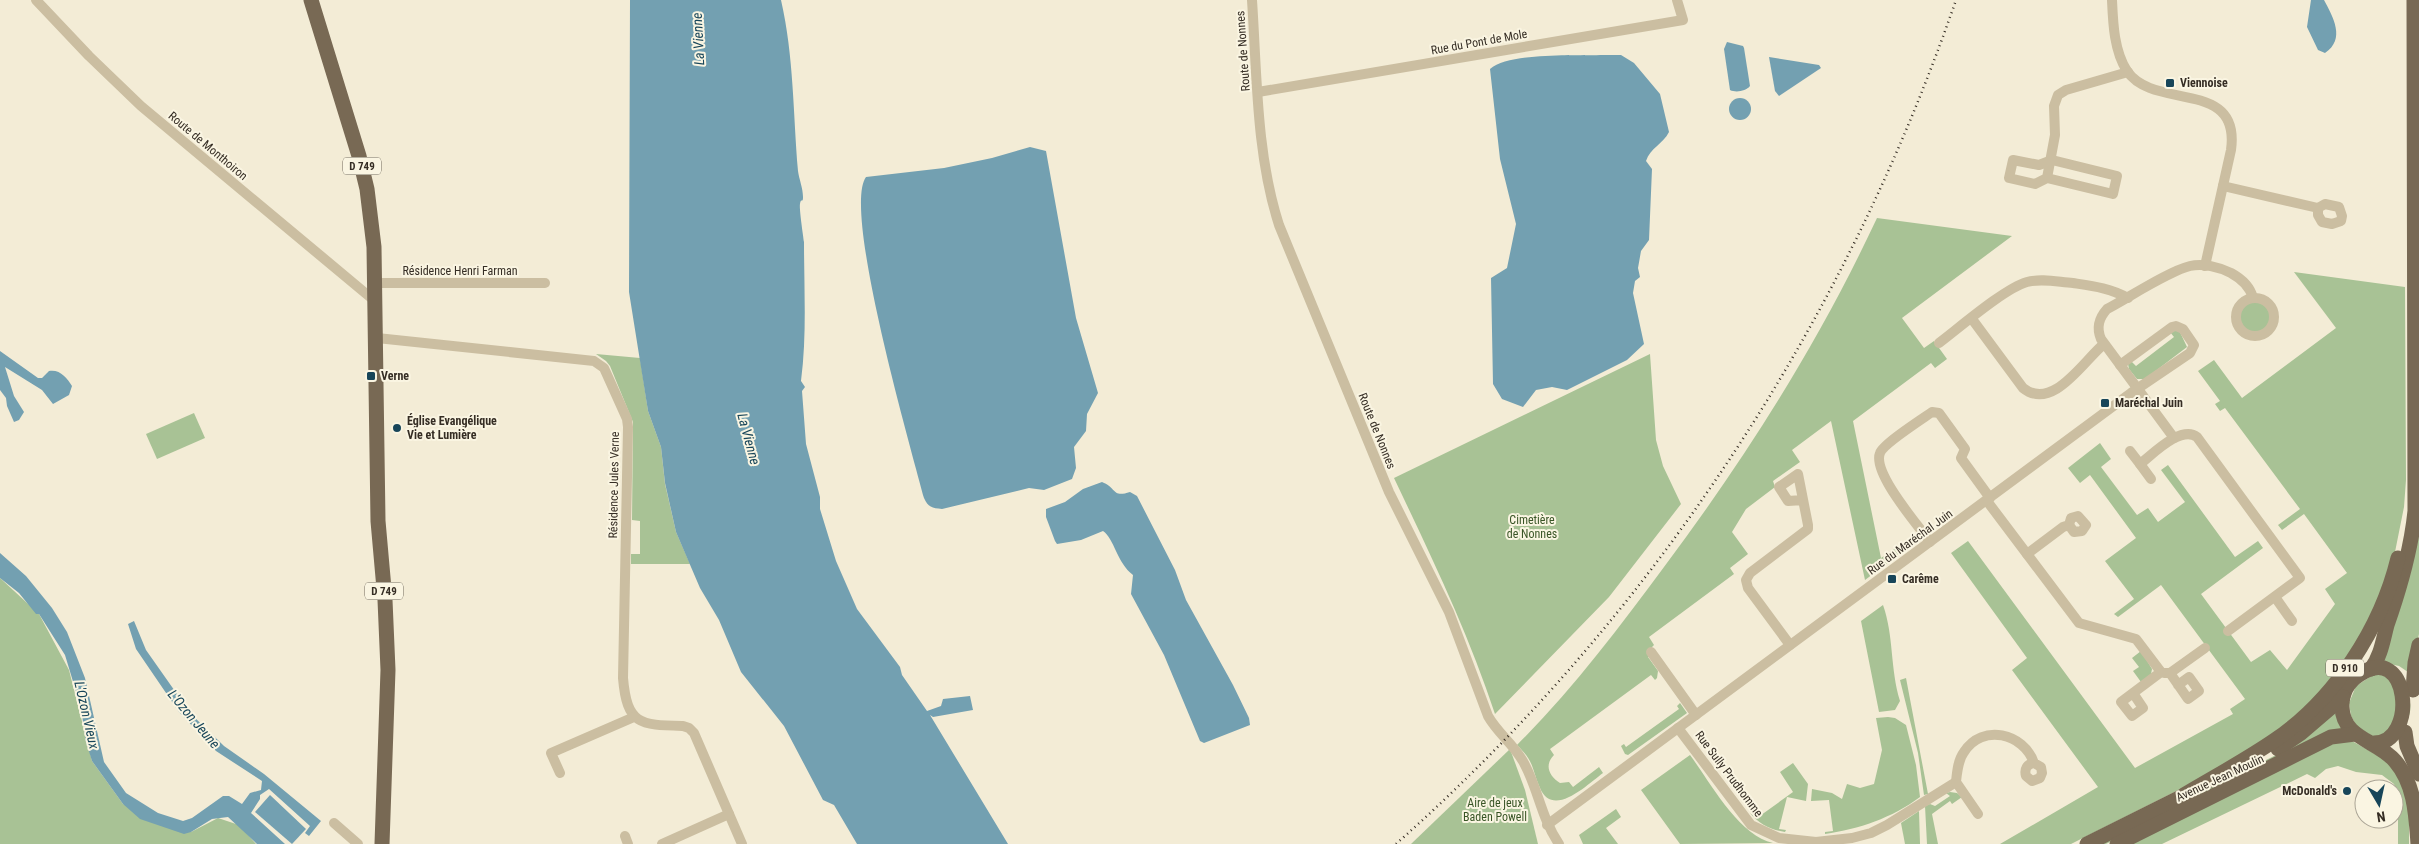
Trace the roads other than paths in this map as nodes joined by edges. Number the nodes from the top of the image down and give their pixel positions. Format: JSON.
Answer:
{"nodes":[{"id":1,"x":36,"y":0,"type":"edge"},
{"id":2,"x":311,"y":0,"type":"edge"},
{"id":3,"x":1252,"y":0,"type":"edge"},
{"id":4,"x":1677,"y":0,"type":"edge"},
{"id":5,"x":2112,"y":0,"type":"edge"},
{"id":6,"x":2414,"y":0,"type":"edge"},
{"id":7,"x":2128,"y":72,"type":"junction"},
{"id":8,"x":1258,"y":92,"type":"junction"},
{"id":9,"x":2052,"y":160,"type":"junction"},
{"id":10,"x":2047,"y":178,"type":"junction"},
{"id":11,"x":2222,"y":186,"type":"junction"},
{"id":12,"x":2318,"y":208,"type":"dead end"},
{"id":13,"x":2205,"y":266,"type":"junction"},
{"id":14,"x":545,"y":283,"type":"dead end"},
{"id":15,"x":375,"y":291,"type":"junction"},
{"id":16,"x":2128,"y":298,"type":"junction"},
{"id":17,"x":2253,"y":298,"type":"dead end"},
{"id":18,"x":1972,"y":319,"type":"junction"},
{"id":19,"x":377,"y":338,"type":"junction"},
{"id":20,"x":1939,"y":343,"type":"dead end"},
{"id":21,"x":2104,"y":344,"type":"junction"},
{"id":22,"x":2120,"y":365,"type":"junction"},
{"id":23,"x":2138,"y":388,"type":"junction"},
{"id":24,"x":2174,"y":438,"type":"junction"},
{"id":25,"x":2130,"y":451,"type":"dead end"},
{"id":26,"x":2140,"y":464,"type":"junction"},
{"id":27,"x":2414,"y":474,"type":"junction"},
{"id":28,"x":2151,"y":479,"type":"dead end"},
{"id":29,"x":1989,"y":499,"type":"junction"},
{"id":30,"x":1803,"y":500,"type":"dead end"},
{"id":31,"x":2069,"y":525,"type":"dead end"},
{"id":32,"x":1930,"y":542,"type":"junction"},
{"id":33,"x":2027,"y":554,"type":"junction"},
{"id":34,"x":2275,"y":597,"type":"junction"},
{"id":35,"x":2292,"y":621,"type":"dead end"},
{"id":36,"x":2228,"y":631,"type":"dead end"},
{"id":37,"x":1790,"y":645,"type":"junction"},
{"id":38,"x":2419,"y":645,"type":"edge"},
{"id":39,"x":2204,"y":648,"type":"dead end"},
{"id":40,"x":1650,"y":652,"type":"dead end"},
{"id":41,"x":2371,"y":669,"type":"junction"},
{"id":42,"x":2165,"y":673,"type":"junction"},
{"id":43,"x":2178,"y":685,"type":"dead end"},
{"id":44,"x":2413,"y":690,"type":"junction"},
{"id":45,"x":2133,"y":693,"type":"dead end"},
{"id":46,"x":2343,"y":697,"type":"junction"},
{"id":47,"x":1696,"y":715,"type":"junction"},
{"id":48,"x":634,"y":717,"type":"junction"},
{"id":49,"x":1678,"y":728,"type":"junction"},
{"id":50,"x":2406,"y":732,"type":"junction"},
{"id":51,"x":2355,"y":734,"type":"junction"},
{"id":52,"x":2374,"y":743,"type":"junction"},
{"id":53,"x":2034,"y":763,"type":"dead end"},
{"id":54,"x":560,"y":774,"type":"dead end"},
{"id":55,"x":2419,"y":774,"type":"edge"},
{"id":56,"x":1956,"y":782,"type":"junction"},
{"id":57,"x":2184,"y":795,"type":"junction"},
{"id":58,"x":729,"y":814,"type":"junction"},
{"id":59,"x":1978,"y":814,"type":"dead end"},
{"id":60,"x":334,"y":823,"type":"dead end"},
{"id":61,"x":1547,"y":825,"type":"junction"},
{"id":62,"x":358,"y":844,"type":"edge"},
{"id":63,"x":382,"y":844,"type":"edge"},
{"id":64,"x":662,"y":844,"type":"edge"},
{"id":65,"x":742,"y":844,"type":"edge"},
{"id":66,"x":1559,"y":844,"type":"edge"},
{"id":67,"x":2087,"y":844,"type":"edge"},
{"id":68,"x":2117,"y":844,"type":"edge"},
{"id":69,"x":2418,"y":844,"type":"edge"}],
"edges":[{"from":1,"to":15,"type":"street","name":"Route de Monthoiron"},
{"from":2,"to":15,"type":"main road","number":"D 749"},
{"from":3,"to":8,"type":"street","name":"Route de Nonnes"},
{"from":4,"to":8,"type":"street","name":"Rue du Pont de Mole"},
{"from":5,"to":7,"type":"street"},
{"from":6,"to":27,"type":"main road","number":"D 910"},
{"from":7,"to":9,"type":"street"},
{"from":7,"to":11,"type":"street"},
{"from":8,"to":61,"type":"street","name":"Route de Nonnes"},
{"from":9,"to":10,"type":"street"},
{"from":9,"to":10,"type":"street"},
{"from":9,"to":10,"type":"street"},
{"from":11,"to":12,"type":"street"},
{"from":11,"to":13,"type":"street"},
{"from":13,"to":16,"type":"street"},
{"from":13,"to":17,"type":"street"},
{"from":14,"to":15,"type":"street","name":"Résidence Henri Farman"},
{"from":15,"to":19,"type":"main road","number":"D 749"},
{"from":16,"to":18,"type":"street"},
{"from":16,"to":21,"type":"street"},
{"from":18,"to":20,"type":"street"},
{"from":18,"to":21,"type":"street"},
{"from":19,"to":48,"type":"street","name":"Résidence Jules Verne"},
{"from":19,"to":63,"type":"main road","number":"D 749"},
{"from":21,"to":22,"type":"street"},
{"from":22,"to":23,"type":"street"},
{"from":22,"to":23,"type":"street","name":"Rue du Maréchal Juin"},
{"from":23,"to":24,"type":"street"},
{"from":23,"to":29,"type":"street","name":"Rue du Maréchal Juin"},
{"from":24,"to":26,"type":"street"},
{"from":24,"to":34,"type":"street"},
{"from":25,"to":26,"type":"street"},
{"from":26,"to":28,"type":"street"},
{"from":27,"to":41,"type":"main road","number":"D 910"},
{"from":27,"to":57,"type":"main road","number":"D 910"},
{"from":29,"to":32,"type":"street","name":"Rue du Maréchal Juin"},
{"from":29,"to":32,"type":"street"},
{"from":29,"to":33,"type":"street"},
{"from":30,"to":37,"type":"street"},
{"from":31,"to":33,"type":"street"},
{"from":32,"to":37,"type":"street","name":"Rue du Maréchal Juin"},
{"from":33,"to":42,"type":"street"},
{"from":34,"to":35,"type":"street"},
{"from":34,"to":36,"type":"street"},
{"from":37,"to":47,"type":"street","name":"Rue du Maréchal Juin"},
{"from":38,"to":44,"type":"main road"},
{"from":39,"to":42,"type":"street"},
{"from":40,"to":47,"type":"street"},
{"from":41,"to":44,"type":"main road"},
{"from":41,"to":46,"type":"main road"},
{"from":42,"to":43,"type":"street"},
{"from":42,"to":45,"type":"street"},
{"from":44,"to":50,"type":"main road"},
{"from":46,"to":51,"type":"main road"},
{"from":46,"to":57,"type":"main road","name":"Avenue Jean Moulin","number":"D 910"},
{"from":47,"to":49,"type":"street","name":"Rue du Maréchal Juin"},
{"from":48,"to":54,"type":"street"},
{"from":48,"to":58,"type":"street"},
{"from":49,"to":56,"type":"street","name":"Rue Sully Prudhomme"},
{"from":49,"to":61,"type":"street","name":"Rue du Maréchal Juin"},
{"from":50,"to":52,"type":"main road"},
{"from":50,"to":55,"type":"main road"},
{"from":51,"to":52,"type":"main road"},
{"from":51,"to":68,"type":"main road","name":"Avenue Jean Moulin"},
{"from":52,"to":69,"type":"main road"},
{"from":53,"to":56,"type":"street"},
{"from":56,"to":59,"type":"street"},
{"from":57,"to":67,"type":"main road","name":"Avenue Jean Moulin","number":"D 910"},
{"from":58,"to":64,"type":"street"},
{"from":58,"to":65,"type":"street"},
{"from":60,"to":62,"type":"street"},
{"from":61,"to":66,"type":"street","name":"Route de Nonnes"}]}
